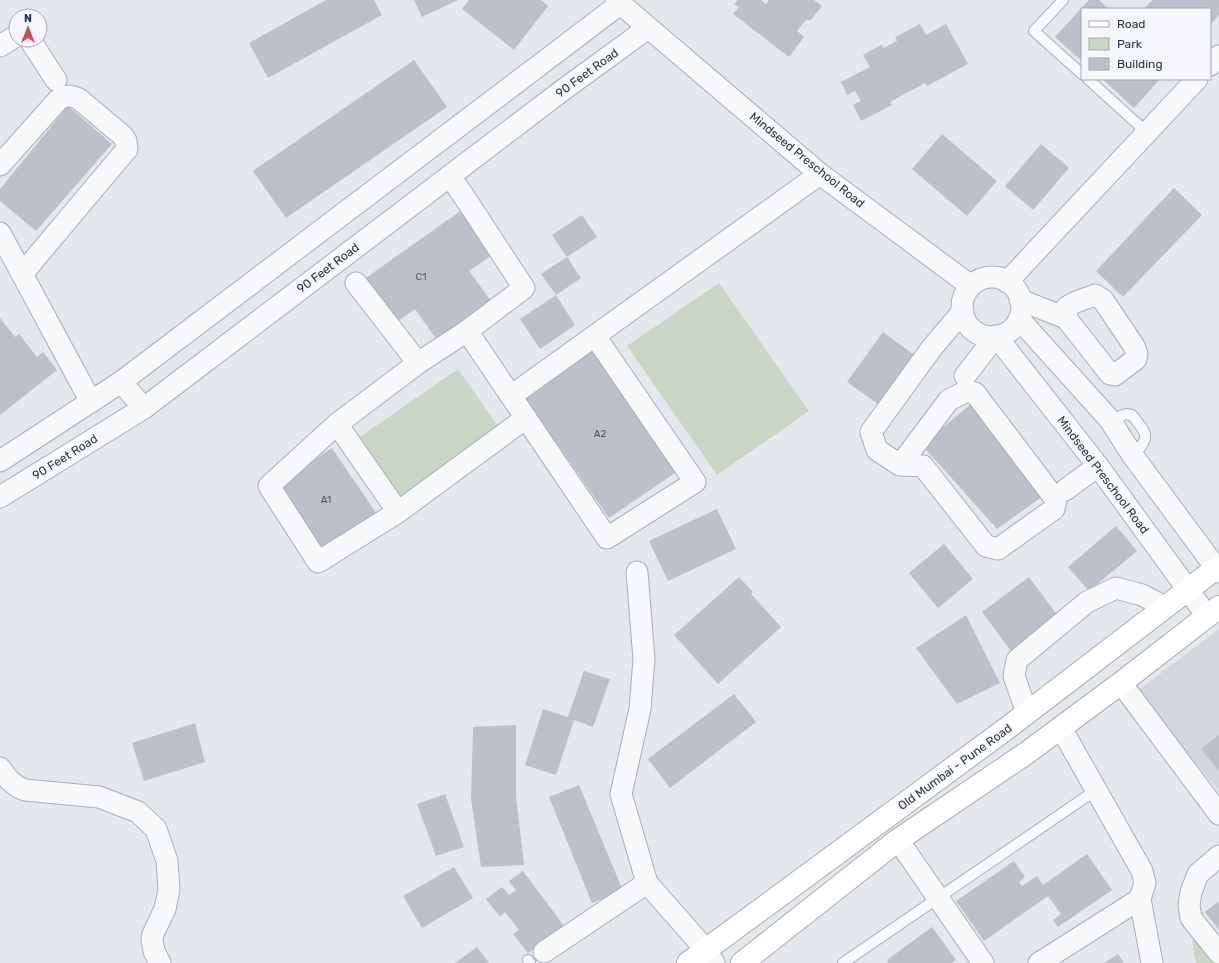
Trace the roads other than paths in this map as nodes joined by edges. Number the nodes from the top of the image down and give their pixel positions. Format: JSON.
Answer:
{"nodes":[{"id":1,"x":1063,"y":0,"type":"edge"},
{"id":2,"x":618,"y":2,"type":"edge"},
{"id":3,"x":648,"y":28,"type":"junction"},
{"id":4,"x":35,"y":48,"type":"edge"},
{"id":5,"x":1219,"y":56,"type":"edge"},
{"id":6,"x":1211,"y":64,"type":"edge"},
{"id":7,"x":1081,"y":73,"type":"edge"},
{"id":8,"x":56,"y":80,"type":"dead end"},
{"id":9,"x":1089,"y":80,"type":"edge"},
{"id":10,"x":1196,"y":80,"type":"edge"},
{"id":11,"x":475,"y":114,"type":"junction"},
{"id":12,"x":1148,"y":132,"type":"junction"},
{"id":13,"x":496,"y":141,"type":"junction"},
{"id":14,"x":0,"y":165,"type":"edge"},
{"id":15,"x":820,"y":174,"type":"junction"},
{"id":16,"x":450,"y":176,"type":"junction"},
{"id":17,"x":0,"y":233,"type":"edge"},
{"id":18,"x":22,"y":274,"type":"junction"},
{"id":19,"x":356,"y":282,"type":"dead end"},
{"id":20,"x":1007,"y":282,"type":"junction"},
{"id":21,"x":971,"y":286,"type":"junction"},
{"id":22,"x":1020,"y":310,"type":"junction"},
{"id":23,"x":962,"y":311,"type":"junction"},
{"id":24,"x":1066,"y":318,"type":"dead end"},
{"id":25,"x":467,"y":331,"type":"junction"},
{"id":26,"x":594,"y":336,"type":"junction"},
{"id":27,"x":996,"y":336,"type":"junction"},
{"id":28,"x":418,"y":363,"type":"junction"},
{"id":29,"x":965,"y":376,"type":"dead end"},
{"id":30,"x":121,"y":382,"type":"junction"},
{"id":31,"x":511,"y":396,"type":"junction"},
{"id":32,"x":91,"y":402,"type":"junction"},
{"id":33,"x":144,"y":408,"type":"junction"},
{"id":34,"x":526,"y":418,"type":"junction"},
{"id":35,"x":337,"y":424,"type":"junction"},
{"id":36,"x":0,"y":461,"type":"edge"},
{"id":37,"x":900,"y":465,"type":"junction"},
{"id":38,"x":1102,"y":471,"type":"junction"},
{"id":39,"x":1069,"y":495,"type":"dead end"},
{"id":40,"x":0,"y":497,"type":"edge"},
{"id":41,"x":398,"y":512,"type":"junction"},
{"id":42,"x":1218,"y":568,"type":"edge"},
{"id":43,"x":637,"y":572,"type":"dead end"},
{"id":44,"x":1188,"y":590,"type":"junction"},
{"id":45,"x":1165,"y":607,"type":"junction"},
{"id":46,"x":1213,"y":612,"type":"edge"},
{"id":47,"x":1121,"y":683,"type":"junction"},
{"id":48,"x":1027,"y":713,"type":"junction"},
{"id":49,"x":1061,"y":728,"type":"junction"},
{"id":50,"x":0,"y":768,"type":"edge"},
{"id":51,"x":1096,"y":790,"type":"junction"},
{"id":52,"x":1219,"y":814,"type":"edge"},
{"id":53,"x":898,"y":840,"type":"junction"},
{"id":54,"x":1219,"y":856,"type":"edge"},
{"id":55,"x":647,"y":883,"type":"junction"},
{"id":56,"x":938,"y":898,"type":"junction"},
{"id":57,"x":1140,"y":899,"type":"junction"},
{"id":58,"x":1219,"y":953,"type":"edge"},
{"id":59,"x":710,"y":956,"type":"edge"},
{"id":60,"x":534,"y":958,"type":"edge"},
{"id":61,"x":160,"y":963,"type":"edge"},
{"id":62,"x":688,"y":963,"type":"edge"},
{"id":63,"x":742,"y":963,"type":"edge"},
{"id":64,"x":843,"y":963,"type":"edge"},
{"id":65,"x":983,"y":963,"type":"edge"},
{"id":66,"x":1039,"y":963,"type":"edge"},
{"id":67,"x":1152,"y":963,"type":"edge"}],
"edges":[{"from":1,"to":7,"type":"lane"},
{"from":2,"to":3,"type":"street","name":"Mindseed Preschool Road"},
{"from":2,"to":11,"type":"street"},
{"from":3,"to":13,"type":"street","name":"90 Feet Road"},
{"from":3,"to":15,"type":"street","name":"Mindseed Preschool Road"},
{"from":4,"to":8,"type":"street"},
{"from":5,"to":6,"type":"street"},
{"from":9,"to":12,"type":"lane"},
{"from":10,"to":12,"type":"street"},
{"from":11,"to":13,"type":"street"},
{"from":11,"to":30,"type":"street"},
{"from":12,"to":20,"type":"street"},
{"from":13,"to":16,"type":"street","name":"90 Feet Road"},
{"from":14,"to":18,"type":"street"},
{"from":15,"to":21,"type":"street","name":"Mindseed Preschool Road"},
{"from":15,"to":26,"type":"street"},
{"from":16,"to":25,"type":"street"},
{"from":16,"to":33,"type":"street","name":"90 Feet Road"},
{"from":17,"to":18,"type":"street"},
{"from":18,"to":32,"type":"street"},
{"from":19,"to":28,"type":"street"},
{"from":20,"to":21,"type":"street"},
{"from":20,"to":22,"type":"street"},
{"from":21,"to":23,"type":"street"},
{"from":22,"to":24,"type":"street"},
{"from":22,"to":27,"type":"street"},
{"from":22,"to":42,"type":"street"},
{"from":23,"to":27,"type":"street"},
{"from":23,"to":37,"type":"street"},
{"from":25,"to":28,"type":"street"},
{"from":25,"to":31,"type":"street"},
{"from":26,"to":31,"type":"street"},
{"from":26,"to":34,"type":"street"},
{"from":27,"to":29,"type":"street"},
{"from":27,"to":38,"type":"street","name":"Mindseed Preschool Road"},
{"from":28,"to":35,"type":"street"},
{"from":30,"to":32,"type":"street"},
{"from":30,"to":33,"type":"street"},
{"from":31,"to":34,"type":"street"},
{"from":32,"to":36,"type":"street"},
{"from":33,"to":40,"type":"street","name":"90 Feet Road"},
{"from":34,"to":41,"type":"street"},
{"from":35,"to":41,"type":"street"},
{"from":35,"to":41,"type":"street"},
{"from":37,"to":37,"type":"street"},
{"from":38,"to":39,"type":"street"},
{"from":38,"to":44,"type":"street","name":"Mindseed Preschool Road"},
{"from":42,"to":44,"type":"main road","name":"Old Mumbai - Pune Road"},
{"from":43,"to":55,"type":"street"},
{"from":44,"to":45,"type":"main road","name":"Old Mumbai - Pune Road"},
{"from":44,"to":46,"type":"street","name":"Mindseed Preschool Road"},
{"from":45,"to":48,"type":"main road","name":"Old Mumbai - Pune Road"},
{"from":45,"to":48,"type":"street"},
{"from":46,"to":47,"type":"main road"},
{"from":47,"to":49,"type":"main road"},
{"from":47,"to":52,"type":"street"},
{"from":48,"to":59,"type":"main road","name":"Old Mumbai - Pune Road"},
{"from":49,"to":51,"type":"street"},
{"from":49,"to":53,"type":"main road"},
{"from":50,"to":61,"type":"street"},
{"from":51,"to":56,"type":"lane"},
{"from":51,"to":57,"type":"street"},
{"from":53,"to":56,"type":"street"},
{"from":53,"to":63,"type":"main road"},
{"from":54,"to":58,"type":"street"},
{"from":55,"to":59,"type":"street"},
{"from":55,"to":60,"type":"street"},
{"from":56,"to":64,"type":"lane"},
{"from":56,"to":65,"type":"street"},
{"from":57,"to":66,"type":"street"},
{"from":57,"to":67,"type":"street"},
{"from":59,"to":62,"type":"main road","name":"Old Mumbai - Pune Road"}]}
